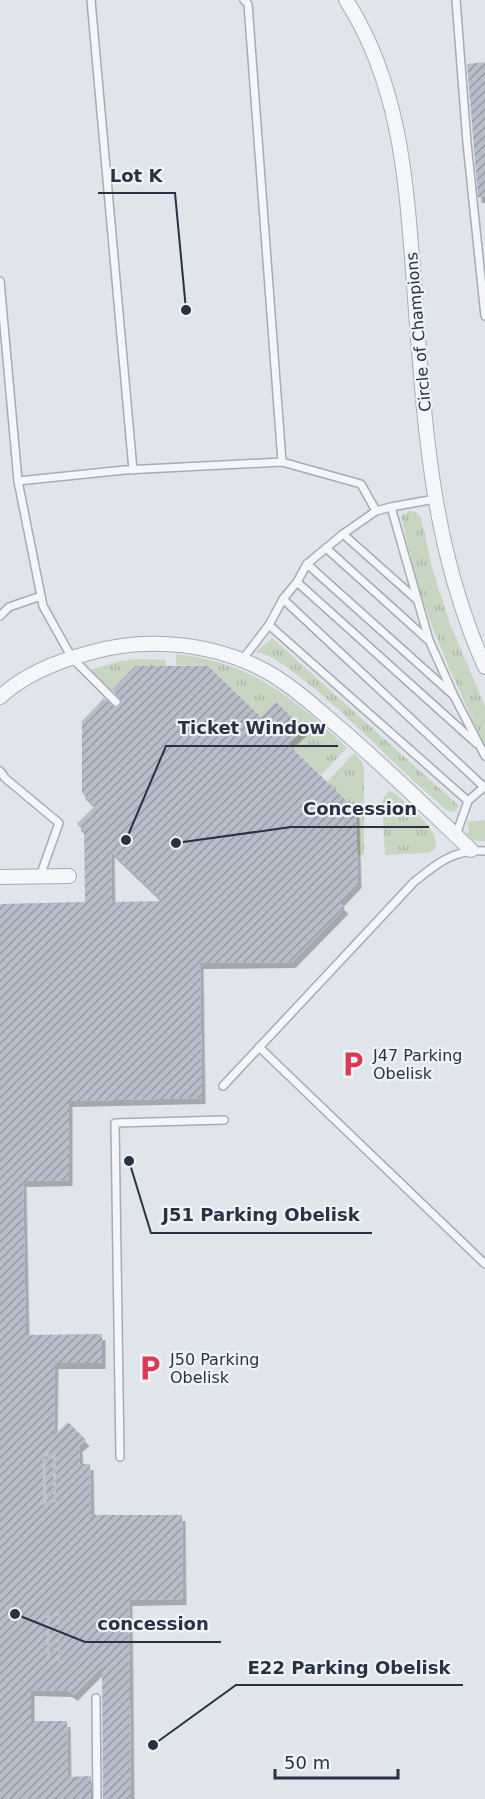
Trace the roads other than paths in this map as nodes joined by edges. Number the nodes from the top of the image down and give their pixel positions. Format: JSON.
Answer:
{"nodes":[{"id":1,"x":91,"y":0,"type":"edge"},
{"id":2,"x":244,"y":0,"type":"edge"},
{"id":3,"x":346,"y":0,"type":"edge"},
{"id":4,"x":456,"y":0,"type":"edge"},
{"id":5,"x":0,"y":280,"type":"edge"},
{"id":6,"x":485,"y":315,"type":"edge"},
{"id":7,"x":282,"y":462,"type":"junction"},
{"id":8,"x":133,"y":470,"type":"junction"},
{"id":9,"x":18,"y":481,"type":"junction"},
{"id":10,"x":435,"y":499,"type":"junction"},
{"id":11,"x":391,"y":507,"type":"junction"},
{"id":12,"x":376,"y":511,"type":"junction"},
{"id":13,"x":343,"y":534,"type":"junction"},
{"id":14,"x":326,"y":548,"type":"junction"},
{"id":15,"x":308,"y":564,"type":"junction"},
{"id":16,"x":297,"y":582,"type":"junction"},
{"id":17,"x":41,"y":596,"type":"junction"},
{"id":18,"x":283,"y":599,"type":"junction"},
{"id":19,"x":416,"y":599,"type":"junction"},
{"id":20,"x":0,"y":616,"type":"edge"},
{"id":21,"x":268,"y":625,"type":"junction"},
{"id":22,"x":429,"y":640,"type":"junction"},
{"id":23,"x":72,"y":658,"type":"junction"},
{"id":24,"x":242,"y":660,"type":"junction"},
{"id":25,"x":485,"y":667,"type":"edge"},
{"id":26,"x":454,"y":696,"type":"junction"},
{"id":27,"x":0,"y":697,"type":"edge"},
{"id":28,"x":116,"y":702,"type":"dead end"},
{"id":29,"x":480,"y":747,"type":"junction"},
{"id":30,"x":485,"y":756,"type":"edge"},
{"id":31,"x":0,"y":771,"type":"edge"},
{"id":32,"x":485,"y":786,"type":"edge"},
{"id":33,"x":468,"y":801,"type":"junction"},
{"id":34,"x":456,"y":835,"type":"junction"},
{"id":35,"x":478,"y":850,"type":"edge"},
{"id":36,"x":40,"y":876,"type":"junction"},
{"id":37,"x":69,"y":876,"type":"dead end"},
{"id":38,"x":0,"y":877,"type":"edge"},
{"id":39,"x":260,"y":1047,"type":"junction"},
{"id":40,"x":223,"y":1086,"type":"dead end"},
{"id":41,"x":224,"y":1120,"type":"dead end"},
{"id":42,"x":485,"y":1264,"type":"edge"},
{"id":43,"x":120,"y":1457,"type":"dead end"},
{"id":44,"x":96,"y":1698,"type":"dead end"},
{"id":45,"x":97,"y":1799,"type":"edge"}],
"edges":[{"from":1,"to":8,"type":"lane"},
{"from":2,"to":7,"type":"lane"},
{"from":3,"to":10,"type":"street","name":"Circle of Champions"},
{"from":4,"to":6,"type":"lane"},
{"from":5,"to":9,"type":"lane"},
{"from":7,"to":8,"type":"lane"},
{"from":7,"to":12,"type":"lane"},
{"from":8,"to":9,"type":"lane"},
{"from":9,"to":17,"type":"lane"},
{"from":10,"to":11,"type":"lane"},
{"from":10,"to":25,"type":"street","name":"Circle of Champions"},
{"from":11,"to":12,"type":"lane"},
{"from":11,"to":19,"type":"lane"},
{"from":12,"to":13,"type":"lane"},
{"from":13,"to":14,"type":"lane"},
{"from":13,"to":19,"type":"lane"},
{"from":14,"to":15,"type":"lane"},
{"from":14,"to":22,"type":"lane"},
{"from":15,"to":16,"type":"lane"},
{"from":15,"to":26,"type":"lane"},
{"from":16,"to":18,"type":"lane"},
{"from":16,"to":29,"type":"lane"},
{"from":17,"to":20,"type":"lane"},
{"from":17,"to":23,"type":"lane"},
{"from":18,"to":21,"type":"lane"},
{"from":18,"to":32,"type":"lane"},
{"from":19,"to":22,"type":"lane"},
{"from":21,"to":24,"type":"lane"},
{"from":21,"to":33,"type":"lane"},
{"from":22,"to":26,"type":"lane"},
{"from":23,"to":24,"type":"street"},
{"from":23,"to":27,"type":"street"},
{"from":23,"to":28,"type":"lane"},
{"from":24,"to":34,"type":"street"},
{"from":26,"to":29,"type":"lane"},
{"from":29,"to":30,"type":"lane"},
{"from":31,"to":36,"type":"lane"},
{"from":32,"to":33,"type":"lane"},
{"from":33,"to":34,"type":"lane"},
{"from":34,"to":35,"type":"street"},
{"from":35,"to":39,"type":"lane"},
{"from":36,"to":37,"type":"street"},
{"from":36,"to":38,"type":"street"},
{"from":39,"to":40,"type":"lane"},
{"from":39,"to":42,"type":"lane"},
{"from":41,"to":43,"type":"lane"},
{"from":44,"to":45,"type":"lane"}]}
